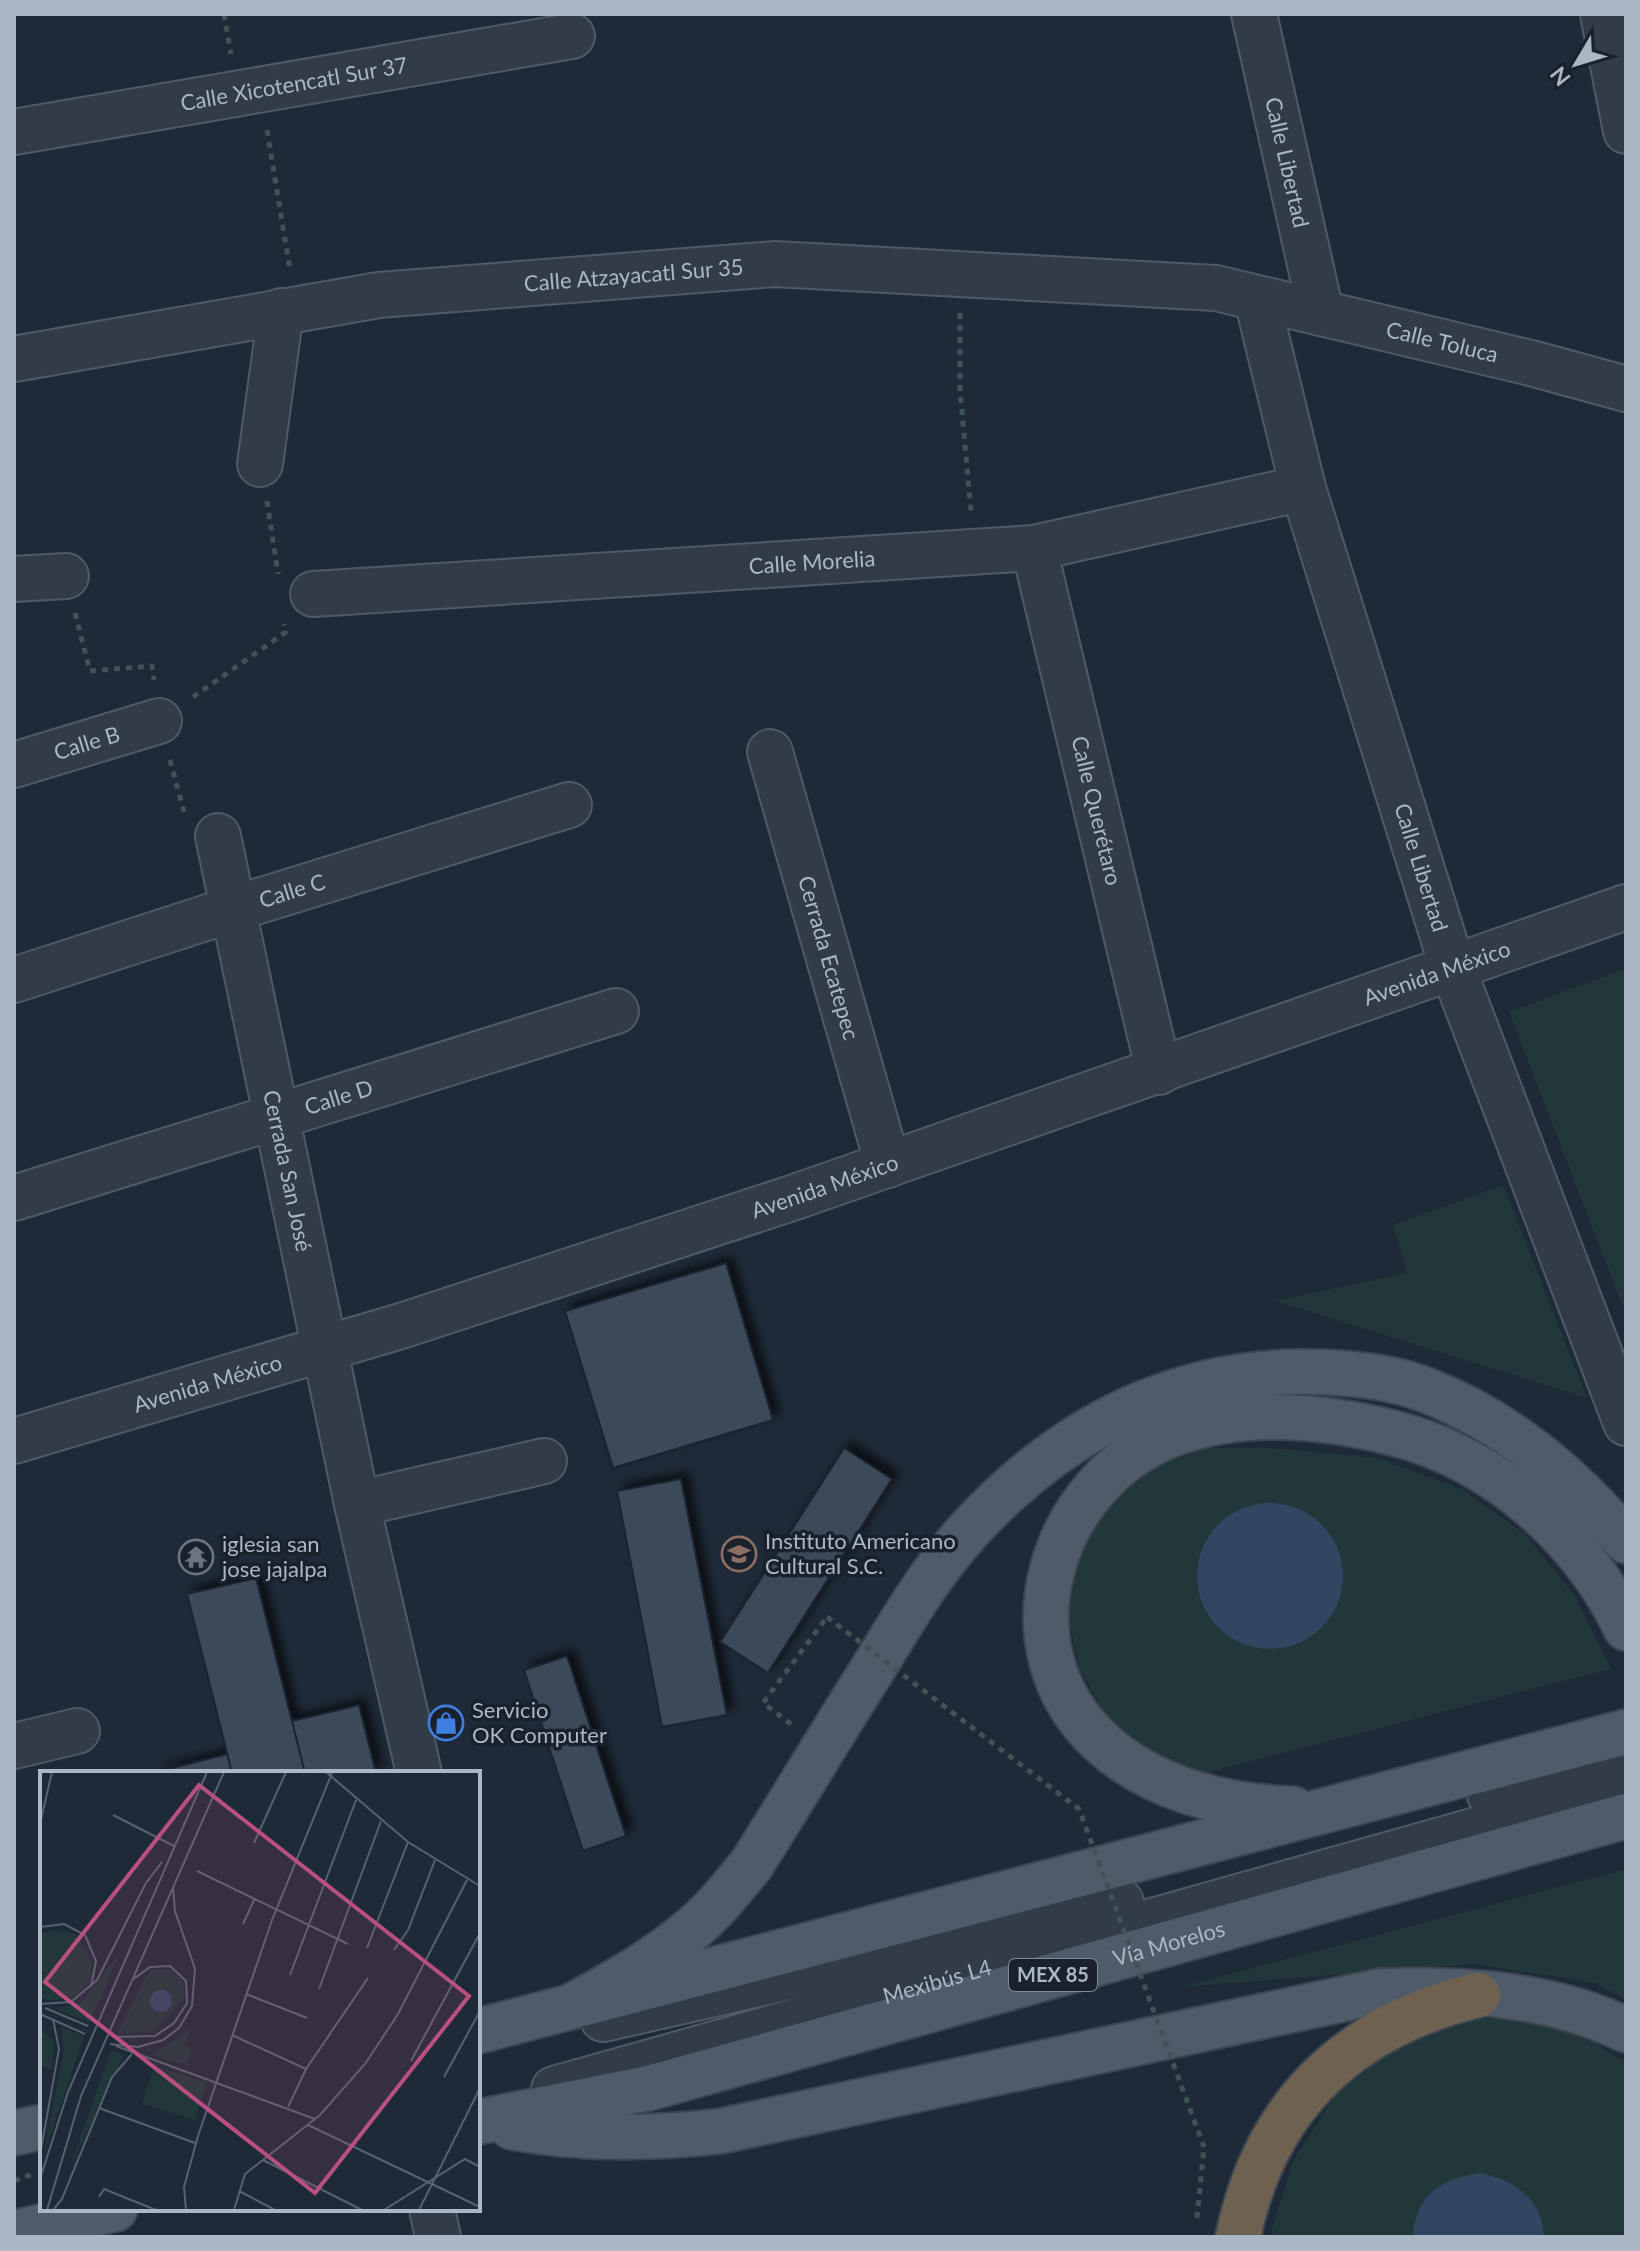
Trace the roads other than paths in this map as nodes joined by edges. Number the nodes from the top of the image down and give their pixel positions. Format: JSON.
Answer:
{"nodes":[{"id":1,"x":1254,"y":14,"type":"edge"},
{"id":2,"x":1603,"y":14,"type":"edge"},
{"id":3,"x":572,"y":36,"type":"dead end"},
{"id":4,"x":1626,"y":131,"type":"edge"},
{"id":5,"x":14,"y":132,"type":"edge"},
{"id":6,"x":1257,"y":299,"type":"junction"},
{"id":7,"x":281,"y":311,"type":"junction"},
{"id":8,"x":1321,"y":313,"type":"junction"},
{"id":9,"x":14,"y":359,"type":"edge"},
{"id":10,"x":1626,"y":389,"type":"edge"},
{"id":11,"x":260,"y":464,"type":"dead end"},
{"id":12,"x":1303,"y":488,"type":"junction"},
{"id":13,"x":1034,"y":548,"type":"junction"},
{"id":14,"x":66,"y":576,"type":"road end"},
{"id":15,"x":14,"y":579,"type":"edge"},
{"id":16,"x":292,"y":596,"type":"road end"},
{"id":17,"x":159,"y":721,"type":"road end"},
{"id":18,"x":770,"y":752,"type":"dead end"},
{"id":19,"x":14,"y":765,"type":"edge"},
{"id":20,"x":569,"y":805,"type":"dead end"},
{"id":21,"x":218,"y":836,"type":"road end"},
{"id":22,"x":1626,"y":907,"type":"edge"},
{"id":23,"x":233,"y":909,"type":"junction"},
{"id":24,"x":1453,"y":969,"type":"junction"},
{"id":25,"x":14,"y":980,"type":"edge"},
{"id":26,"x":616,"y":1011,"type":"dead end"},
{"id":27,"x":1159,"y":1072,"type":"junction"},
{"id":28,"x":277,"y":1117,"type":"junction"},
{"id":29,"x":888,"y":1165,"type":"junction"},
{"id":30,"x":14,"y":1198,"type":"edge"},
{"id":31,"x":325,"y":1349,"type":"junction"},
{"id":32,"x":1626,"y":1423,"type":"edge"},
{"id":33,"x":14,"y":1441,"type":"edge"},
{"id":34,"x":544,"y":1461,"type":"dead end"},
{"id":35,"x":357,"y":1504,"type":"junction"},
{"id":36,"x":1626,"y":1541,"type":"edge"},
{"id":37,"x":1626,"y":1628,"type":"edge"},
{"id":38,"x":77,"y":1731,"type":"dead end"},
{"id":39,"x":1626,"y":1732,"type":"edge"},
{"id":40,"x":14,"y":1746,"type":"edge"},
{"id":41,"x":1626,"y":1755,"type":"edge"},
{"id":42,"x":419,"y":1771,"type":"edge"},
{"id":43,"x":1626,"y":1788,"type":"edge"},
{"id":44,"x":1347,"y":1806,"type":"junction"},
{"id":45,"x":1626,"y":1816,"type":"edge"},
{"id":46,"x":1478,"y":1995,"type":"junction"},
{"id":47,"x":574,"y":2005,"type":"junction"},
{"id":48,"x":480,"y":2030,"type":"edge"},
{"id":49,"x":1626,"y":2030,"type":"edge"},
{"id":50,"x":480,"y":2048,"type":"edge"},
{"id":51,"x":480,"y":2117,"type":"edge"},
{"id":52,"x":480,"y":2117,"type":"edge"},
{"id":53,"x":480,"y":2117,"type":"edge"},
{"id":54,"x":40,"y":2127,"type":"edge"},
{"id":55,"x":14,"y":2133,"type":"edge"},
{"id":56,"x":40,"y":2148,"type":"edge"},
{"id":57,"x":14,"y":2154,"type":"edge"},
{"id":58,"x":40,"y":2207,"type":"edge"},
{"id":59,"x":107,"y":2211,"type":"edge"},
{"id":60,"x":432,"y":2211,"type":"edge"},
{"id":61,"x":14,"y":2213,"type":"edge"},
{"id":62,"x":14,"y":2233,"type":"edge"},
{"id":63,"x":438,"y":2237,"type":"edge"},
{"id":64,"x":1238,"y":2237,"type":"edge"}],
"edges":[{"from":1,"to":8,"type":"street","name":"Calle Libertad"},
{"from":2,"to":4,"type":"street"},
{"from":3,"to":5,"type":"street","name":"Calle Xicotencatl Sur 37"},
{"from":6,"to":7,"type":"street","name":"Calle Atzayacatl Sur 35"},
{"from":6,"to":8,"type":"street","name":"Calle Toluca"},
{"from":6,"to":12,"type":"street","name":"Calle Libertad"},
{"from":7,"to":9,"type":"street","name":"Calle Atzayacatl Sur 35"},
{"from":7,"to":11,"type":"street"},
{"from":8,"to":10,"type":"street","name":"Calle Toluca"},
{"from":12,"to":13,"type":"street","name":"Calle Morelia"},
{"from":12,"to":24,"type":"street","name":"Calle Libertad"},
{"from":13,"to":16,"type":"street","name":"Calle Morelia"},
{"from":13,"to":27,"type":"street","name":"Calle Querétaro"},
{"from":14,"to":15,"type":"street"},
{"from":17,"to":19,"type":"street","name":"Calle B"},
{"from":18,"to":29,"type":"street","name":"Cerrada Ecatepec"},
{"from":20,"to":23,"type":"street","name":"Calle C"},
{"from":21,"to":23,"type":"street","name":"Cerrada San José"},
{"from":22,"to":24,"type":"street","name":"Avenida México"},
{"from":23,"to":25,"type":"street","name":"Calle C"},
{"from":23,"to":28,"type":"street","name":"Cerrada San José"},
{"from":24,"to":27,"type":"street","name":"Avenida México"},
{"from":24,"to":32,"type":"street","name":"Calle Libertad"},
{"from":26,"to":28,"type":"street","name":"Calle D"},
{"from":27,"to":29,"type":"street","name":"Avenida México"},
{"from":28,"to":30,"type":"street","name":"Calle D"},
{"from":28,"to":31,"type":"street","name":"Cerrada San José"},
{"from":29,"to":31,"type":"street","name":"Avenida México"},
{"from":31,"to":33,"type":"street","name":"Avenida México"},
{"from":31,"to":35,"type":"street","name":"Cerrada San José"},
{"from":34,"to":35,"type":"street"},
{"from":35,"to":42,"type":"street","name":"Cerrada San José"},
{"from":36,"to":47,"type":"main road"},
{"from":37,"to":44,"type":"main road"},
{"from":38,"to":40,"type":"street"},
{"from":39,"to":44,"type":"main road"},
{"from":41,"to":50,"type":"street","name":"Mexibús L4"},
{"from":43,"to":51,"type":"street","name":"Mexibús L4"},
{"from":44,"to":47,"type":"main road"},
{"from":45,"to":52,"type":"main road","name":"Vía Morelos","number":"MEX 85"},
{"from":46,"to":49,"type":"main road"},
{"from":46,"to":53,"type":"main road"},
{"from":46,"to":64,"type":"highway"},
{"from":47,"to":48,"type":"main road"},
{"from":54,"to":55,"type":"main road"},
{"from":56,"to":57,"type":"street"},
{"from":58,"to":61,"type":"street"},
{"from":59,"to":62,"type":"main road"},
{"from":60,"to":63,"type":"street"}]}
